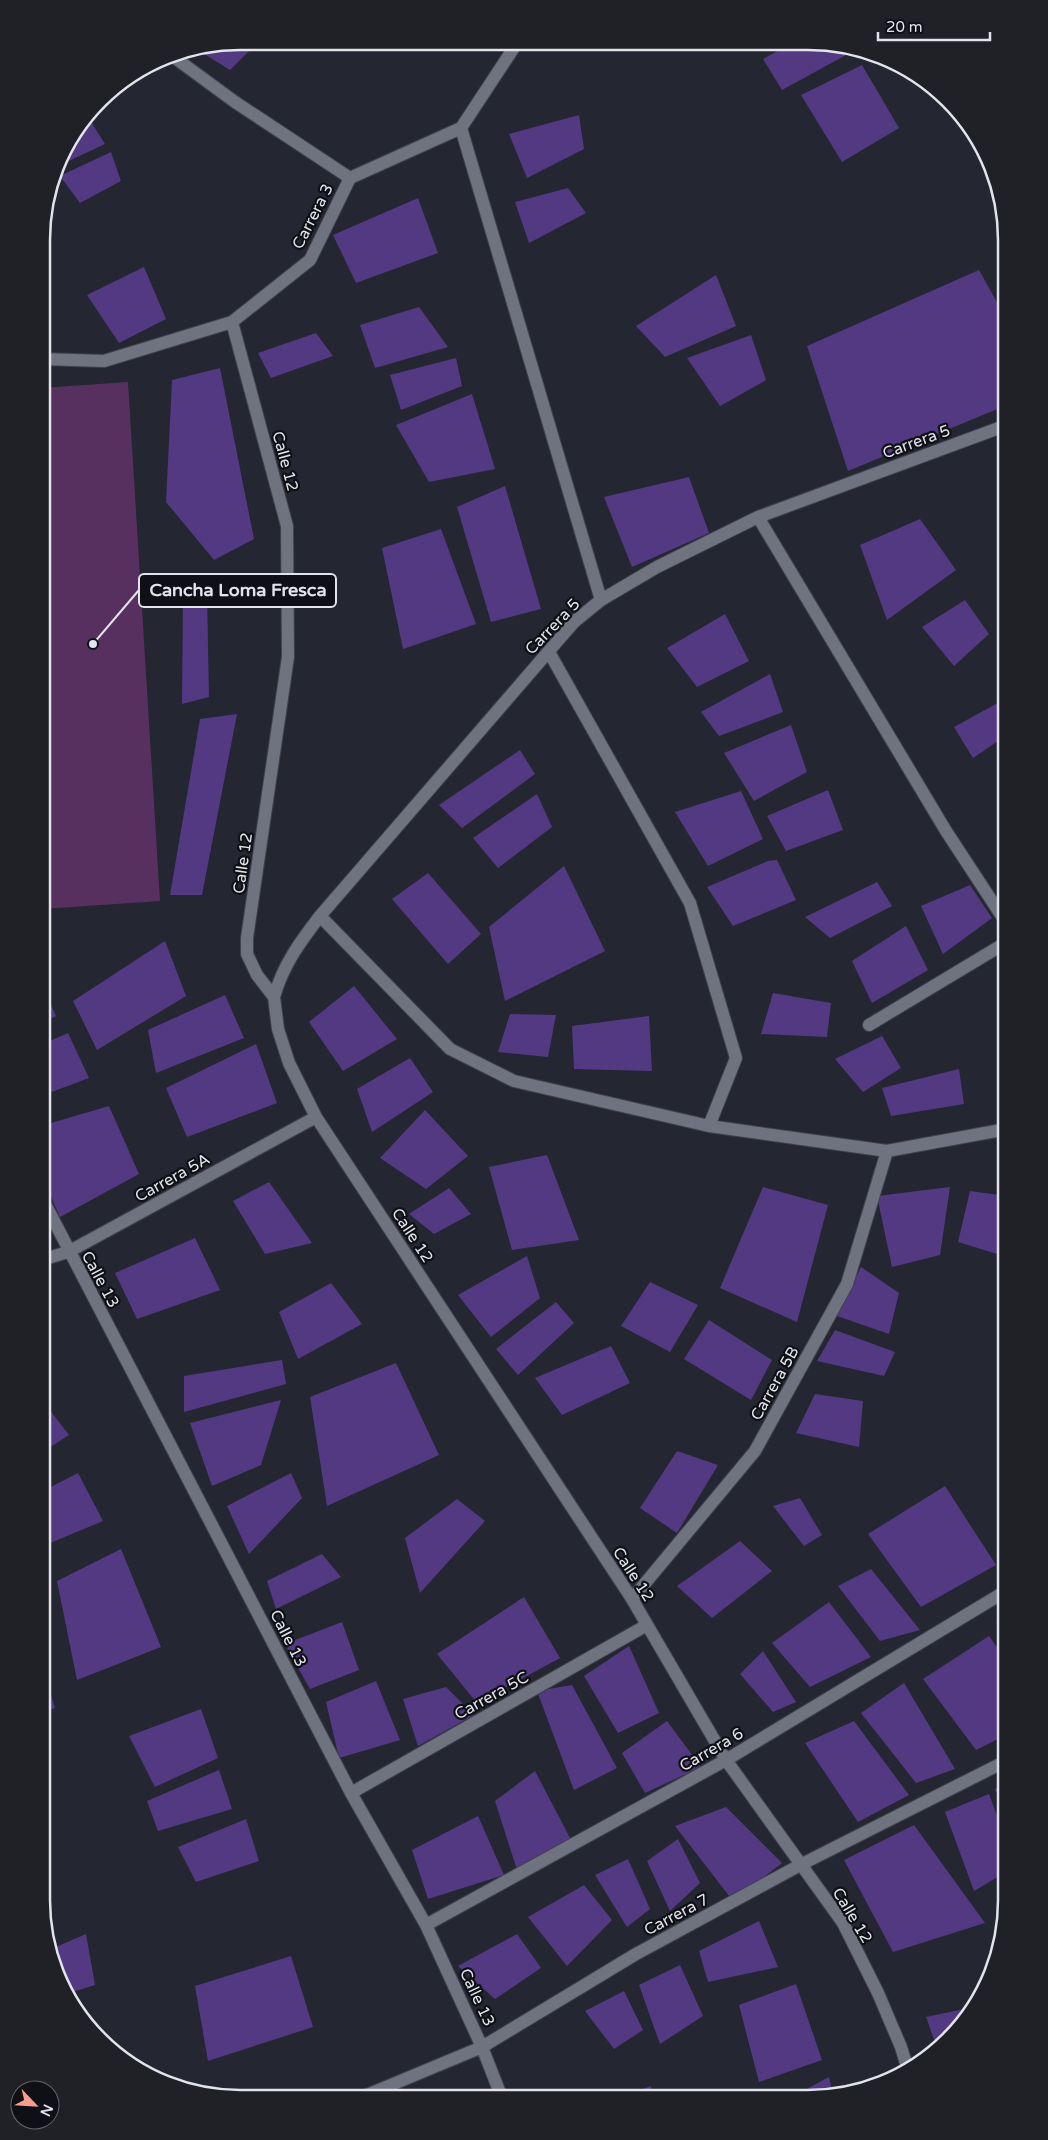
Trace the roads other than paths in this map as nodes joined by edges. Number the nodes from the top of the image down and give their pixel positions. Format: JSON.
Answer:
{"nodes":[{"id":1,"x":510,"y":50,"type":"edge"},
{"id":2,"x":178,"y":60,"type":"edge"},
{"id":3,"x":461,"y":128,"type":"junction"},
{"id":4,"x":350,"y":178,"type":"junction"},
{"id":5,"x":232,"y":322,"type":"junction"},
{"id":6,"x":50,"y":359,"type":"edge"},
{"id":7,"x":998,"y":428,"type":"edge"},
{"id":8,"x":758,"y":517,"type":"junction"},
{"id":9,"x":601,"y":600,"type":"junction"},
{"id":10,"x":549,"y":652,"type":"junction"},
{"id":11,"x":998,"y":910,"type":"edge"},
{"id":12,"x":320,"y":916,"type":"junction"},
{"id":13,"x":998,"y":947,"type":"edge"},
{"id":14,"x":274,"y":997,"type":"junction"},
{"id":15,"x":869,"y":1025,"type":"dead end"},
{"id":16,"x":316,"y":1117,"type":"junction"},
{"id":17,"x":709,"y":1126,"type":"junction"},
{"id":18,"x":998,"y":1130,"type":"edge"},
{"id":19,"x":887,"y":1151,"type":"junction"},
{"id":20,"x":50,"y":1213,"type":"edge"},
{"id":21,"x":68,"y":1252,"type":"junction"},
{"id":22,"x":50,"y":1257,"type":"edge"},
{"id":23,"x":998,"y":1597,"type":"edge"},
{"id":24,"x":632,"y":1599,"type":"junction"},
{"id":25,"x":647,"y":1625,"type":"junction"},
{"id":26,"x":726,"y":1760,"type":"junction"},
{"id":27,"x":998,"y":1765,"type":"edge"},
{"id":28,"x":350,"y":1792,"type":"junction"},
{"id":29,"x":802,"y":1864,"type":"junction"},
{"id":30,"x":426,"y":1924,"type":"junction"},
{"id":31,"x":482,"y":2047,"type":"junction"},
{"id":32,"x":906,"y":2063,"type":"edge"},
{"id":33,"x":381,"y":2090,"type":"edge"},
{"id":34,"x":499,"y":2090,"type":"edge"}],
"edges":[{"from":1,"to":3,"type":"street"},
{"from":2,"to":4,"type":"street"},
{"from":3,"to":4,"type":"street","name":"Carrera 3"},
{"from":3,"to":9,"type":"street"},
{"from":4,"to":5,"type":"street","name":"Carrera 3"},
{"from":5,"to":6,"type":"street","name":"Carrera 3"},
{"from":5,"to":14,"type":"street","name":"Calle 12"},
{"from":7,"to":8,"type":"street","name":"Carrera 5"},
{"from":8,"to":9,"type":"street","name":"Carrera 5"},
{"from":8,"to":11,"type":"street"},
{"from":9,"to":10,"type":"street","name":"Carrera 5"},
{"from":10,"to":12,"type":"street","name":"Carrera 5"},
{"from":10,"to":17,"type":"street"},
{"from":12,"to":14,"type":"street","name":"Carrera 5"},
{"from":12,"to":17,"type":"street"},
{"from":13,"to":15,"type":"street"},
{"from":14,"to":16,"type":"street","name":"Calle 12"},
{"from":16,"to":21,"type":"street","name":"Carrera 5A"},
{"from":16,"to":24,"type":"street","name":"Calle 12"},
{"from":17,"to":19,"type":"street"},
{"from":18,"to":19,"type":"street"},
{"from":19,"to":24,"type":"street","name":"Carrera 5B"},
{"from":20,"to":21,"type":"street","name":"Calle 13"},
{"from":21,"to":22,"type":"street","name":"Carrera 5A"},
{"from":21,"to":28,"type":"street","name":"Calle 13"},
{"from":23,"to":26,"type":"street","name":"Carrera 6"},
{"from":24,"to":25,"type":"street","name":"Calle 12"},
{"from":25,"to":26,"type":"street","name":"Calle 12"},
{"from":25,"to":28,"type":"street","name":"Carrera 5C"},
{"from":26,"to":29,"type":"street","name":"Calle 12"},
{"from":26,"to":30,"type":"street","name":"Carrera 6"},
{"from":27,"to":29,"type":"street","name":"Carrera 7"},
{"from":28,"to":30,"type":"street","name":"Calle 13"},
{"from":29,"to":31,"type":"street","name":"Carrera 7"},
{"from":29,"to":32,"type":"street","name":"Calle 12"},
{"from":30,"to":31,"type":"street","name":"Calle 13"},
{"from":31,"to":33,"type":"street","name":"Carrera 7"},
{"from":31,"to":34,"type":"street","name":"Calle 13"}]}
